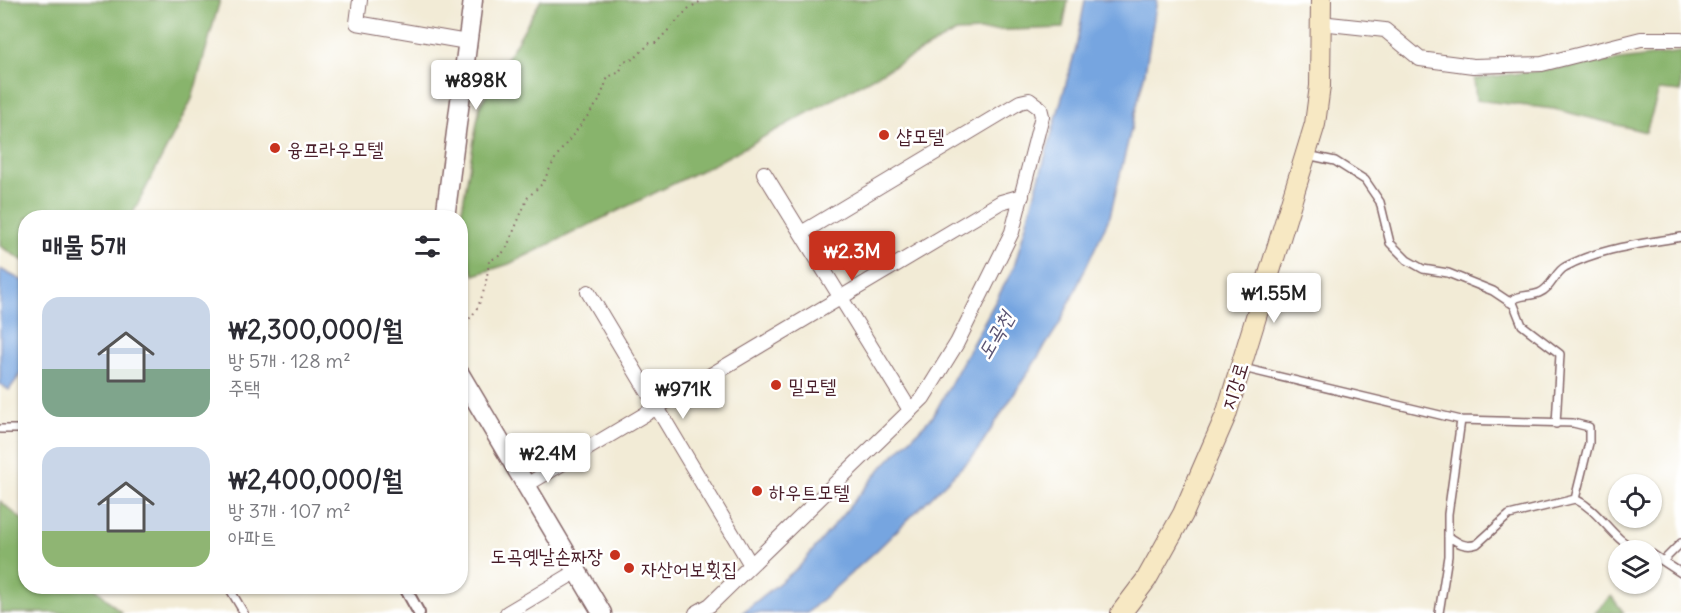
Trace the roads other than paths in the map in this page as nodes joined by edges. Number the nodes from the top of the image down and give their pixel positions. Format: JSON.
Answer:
{"nodes":[{"id":1,"x":360,"y":0,"type":"edge"},
{"id":2,"x":473,"y":0,"type":"edge"},
{"id":3,"x":1321,"y":0,"type":"edge"},
{"id":4,"x":1320,"y":23,"type":"junction"},
{"id":5,"x":1681,"y":39,"type":"edge"},
{"id":6,"x":467,"y":42,"type":"junction"},
{"id":7,"x":1307,"y":154,"type":"junction"},
{"id":8,"x":764,"y":172,"type":"dead end"},
{"id":9,"x":1022,"y":196,"type":"junction"},
{"id":10,"x":446,"y":210,"type":"edge"},
{"id":11,"x":803,"y":232,"type":"junction"},
{"id":12,"x":1681,"y":237,"type":"edge"},
{"id":13,"x":588,"y":292,"type":"dead end"},
{"id":14,"x":842,"y":296,"type":"junction"},
{"id":15,"x":1509,"y":302,"type":"junction"},
{"id":16,"x":1240,"y":367,"type":"junction"},
{"id":17,"x":468,"y":388,"type":"edge"},
{"id":18,"x":657,"y":406,"type":"junction"},
{"id":19,"x":910,"y":410,"type":"junction"},
{"id":20,"x":1461,"y":420,"type":"junction"},
{"id":21,"x":1556,"y":424,"type":"junction"},
{"id":22,"x":0,"y":429,"type":"edge"},
{"id":23,"x":18,"y":429,"type":"edge"},
{"id":24,"x":528,"y":484,"type":"junction"},
{"id":25,"x":1575,"y":499,"type":"junction"},
{"id":26,"x":1448,"y":536,"type":"junction"},
{"id":27,"x":1620,"y":540,"type":"edge"},
{"id":28,"x":1681,"y":543,"type":"edge"},
{"id":29,"x":1663,"y":561,"type":"joint"},
{"id":30,"x":751,"y":565,"type":"junction"},
{"id":31,"x":579,"y":570,"type":"junction"},
{"id":32,"x":1681,"y":573,"type":"edge"},
{"id":33,"x":233,"y":594,"type":"edge"},
{"id":34,"x":408,"y":594,"type":"edge"},
{"id":35,"x":244,"y":613,"type":"edge"},
{"id":36,"x":419,"y":613,"type":"edge"},
{"id":37,"x":507,"y":613,"type":"edge"},
{"id":38,"x":602,"y":613,"type":"edge"},
{"id":39,"x":696,"y":613,"type":"edge"},
{"id":40,"x":1122,"y":613,"type":"edge"},
{"id":41,"x":1439,"y":613,"type":"edge"}],
"edges":[{"from":1,"to":6,"type":"street"},
{"from":2,"to":6,"type":"street"},
{"from":3,"to":4,"type":"main road","name":"지강로"},
{"from":4,"to":5,"type":"street"},
{"from":4,"to":7,"type":"main road","name":"지강로"},
{"from":6,"to":10,"type":"street"},
{"from":7,"to":15,"type":"lane"},
{"from":7,"to":16,"type":"main road","name":"지강로"},
{"from":8,"to":11,"type":"street"},
{"from":9,"to":11,"type":"street"},
{"from":9,"to":14,"type":"street"},
{"from":9,"to":19,"type":"street"},
{"from":11,"to":14,"type":"street"},
{"from":12,"to":15,"type":"lane"},
{"from":13,"to":18,"type":"street"},
{"from":14,"to":18,"type":"street"},
{"from":14,"to":19,"type":"street"},
{"from":15,"to":21,"type":"lane"},
{"from":16,"to":20,"type":"lane"},
{"from":16,"to":40,"type":"main road","name":"지강로"},
{"from":17,"to":24,"type":"street"},
{"from":18,"to":24,"type":"street"},
{"from":18,"to":30,"type":"street"},
{"from":19,"to":30,"type":"street"},
{"from":20,"to":21,"type":"lane"},
{"from":20,"to":26,"type":"lane"},
{"from":21,"to":25,"type":"lane"},
{"from":22,"to":23,"type":"lane"},
{"from":24,"to":31,"type":"street"},
{"from":25,"to":26,"type":"lane"},
{"from":25,"to":27,"type":"lane"},
{"from":26,"to":41,"type":"lane"},
{"from":28,"to":29,"type":"lane"},
{"from":29,"to":32,"type":"lane"},
{"from":30,"to":39,"type":"street"},
{"from":31,"to":37,"type":"street"},
{"from":31,"to":38,"type":"street"},
{"from":33,"to":35,"type":"lane"},
{"from":34,"to":36,"type":"street"}]}
